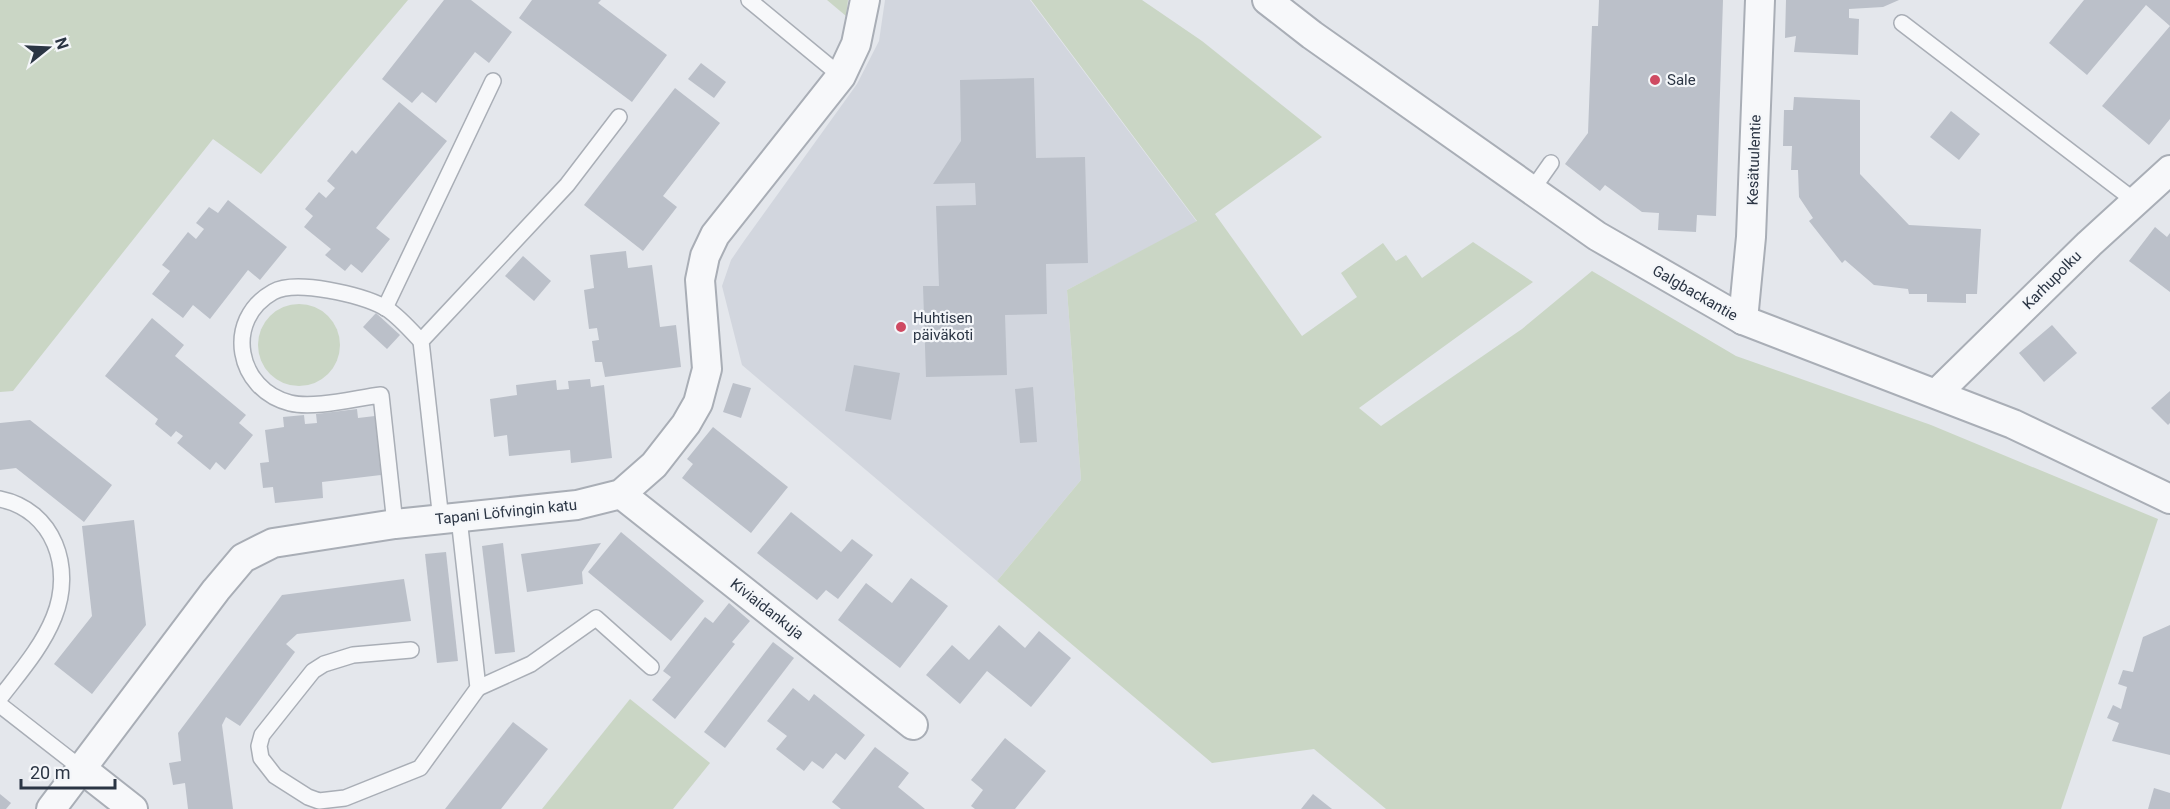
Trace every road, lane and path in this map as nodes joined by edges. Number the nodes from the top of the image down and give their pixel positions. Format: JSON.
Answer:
{"nodes":[{"id":1,"x":749,"y":0,"type":"edge"},
{"id":2,"x":865,"y":0,"type":"edge"},
{"id":3,"x":1267,"y":0,"type":"edge"},
{"id":4,"x":1760,"y":0,"type":"edge"},
{"id":5,"x":1902,"y":23,"type":"dead end"},
{"id":6,"x":841,"y":76,"type":"junction"},
{"id":7,"x":494,"y":81,"type":"dead end"},
{"id":8,"x":619,"y":117,"type":"dead end"},
{"id":9,"x":1551,"y":163,"type":"dead end"},
{"id":10,"x":2170,"y":170,"type":"edge"},
{"id":11,"x":1532,"y":190,"type":"junction"},
{"id":12,"x":2135,"y":201,"type":"junction"},
{"id":13,"x":385,"y":308,"type":"junction"},
{"id":14,"x":1743,"y":320,"type":"junction"},
{"id":15,"x":421,"y":341,"type":"junction"},
{"id":16,"x":1938,"y":393,"type":"junction"},
{"id":17,"x":621,"y":494,"type":"junction"},
{"id":18,"x":0,"y":499,"type":"edge"},
{"id":19,"x":2170,"y":499,"type":"edge"},
{"id":20,"x":450,"y":519,"type":"junction"},
{"id":21,"x":395,"y":524,"type":"junction"},
{"id":22,"x":411,"y":650,"type":"dead end"},
{"id":23,"x":651,"y":667,"type":"dead end"},
{"id":24,"x":478,"y":688,"type":"junction"},
{"id":25,"x":0,"y":698,"type":"edge"},
{"id":26,"x":0,"y":705,"type":"edge"},
{"id":27,"x":913,"y":725,"type":"dead end"},
{"id":28,"x":82,"y":769,"type":"junction"},
{"id":29,"x":51,"y":809,"type":"edge"},
{"id":30,"x":133,"y":809,"type":"edge"}],
"edges":[{"from":1,"to":6,"type":"lane"},
{"from":2,"to":6,"type":"street","name":"Tapani Löfvingin katu"},
{"from":3,"to":11,"type":"street","name":"Galgbackantie"},
{"from":4,"to":14,"type":"street","name":"Kesätuulentie"},
{"from":5,"to":12,"type":"lane"},
{"from":6,"to":17,"type":"street","name":"Tapani Löfvingin katu"},
{"from":7,"to":13,"type":"lane"},
{"from":8,"to":15,"type":"lane"},
{"from":9,"to":11,"type":"lane"},
{"from":10,"to":12,"type":"street","name":"Karhupolku"},
{"from":11,"to":14,"type":"street","name":"Galgbackantie"},
{"from":12,"to":16,"type":"street","name":"Karhupolku"},
{"from":13,"to":15,"type":"lane"},
{"from":13,"to":21,"type":"lane"},
{"from":14,"to":16,"type":"street","name":"Galgbackantie"},
{"from":15,"to":20,"type":"lane"},
{"from":16,"to":19,"type":"street","name":"Galgbackantie"},
{"from":17,"to":20,"type":"street","name":"Tapani Löfvingin katu"},
{"from":17,"to":27,"type":"street","name":"Kiviaidankuja"},
{"from":18,"to":25,"type":"lane"},
{"from":20,"to":21,"type":"street","name":"Tapani Löfvingin katu"},
{"from":20,"to":24,"type":"lane"},
{"from":21,"to":28,"type":"street","name":"Tapani Löfvingin katu"},
{"from":22,"to":24,"type":"lane"},
{"from":23,"to":24,"type":"lane"},
{"from":26,"to":28,"type":"lane"},
{"from":28,"to":29,"type":"street","name":"Tapani Löfvingin katu"},
{"from":28,"to":30,"type":"street"}]}
